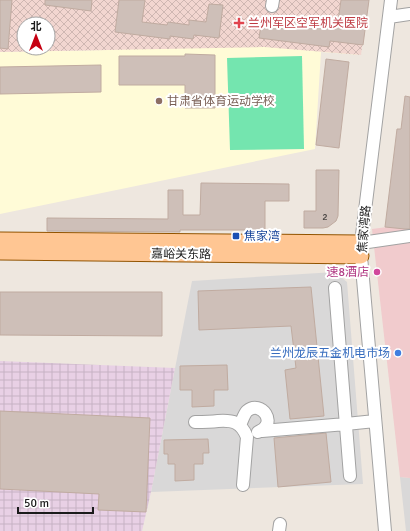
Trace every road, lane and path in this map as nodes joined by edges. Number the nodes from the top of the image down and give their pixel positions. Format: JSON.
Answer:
{"nodes":[{"id":1,"x":391,"y":0,"type":"edge"},
{"id":2,"x":410,"y":14,"type":"edge"},
{"id":3,"x":389,"y":17,"type":"junction"},
{"id":4,"x":410,"y":238,"type":"edge"},
{"id":5,"x":0,"y":240,"type":"edge"},
{"id":6,"x":361,"y":249,"type":"junction"},
{"id":7,"x":0,"y":252,"type":"edge"},
{"id":8,"x":335,"y":288,"type":"dead end"},
{"id":9,"x":376,"y":421,"type":"junction"},
{"id":10,"x":195,"y":422,"type":"dead end"},
{"id":11,"x":346,"y":424,"type":"junction"},
{"id":12,"x":240,"y":425,"type":"junction"},
{"id":13,"x":262,"y":431,"type":"junction"},
{"id":14,"x":247,"y":437,"type":"junction"},
{"id":15,"x":350,"y":476,"type":"dead end"},
{"id":16,"x":243,"y":485,"type":"dead end"},
{"id":17,"x":385,"y":531,"type":"edge"}],
"edges":[{"from":1,"to":3,"type":"street","name":"焦家湾路"},
{"from":2,"to":3,"type":"street"},
{"from":3,"to":6,"type":"street","name":"焦家湾路"},
{"from":4,"to":6,"type":"street"},
{"from":5,"to":6,"type":"main road","name":"嘉峪关东路"},
{"from":6,"to":7,"type":"main road","name":"嘉峪关东路"},
{"from":6,"to":9,"type":"street","name":"焦家湾路"},
{"from":8,"to":11,"type":"street"},
{"from":9,"to":11,"type":"street"},
{"from":9,"to":17,"type":"street","name":"焦家湾路"},
{"from":10,"to":12,"type":"street"},
{"from":11,"to":13,"type":"street"},
{"from":11,"to":15,"type":"street"},
{"from":12,"to":13,"type":"street"},
{"from":12,"to":14,"type":"street"},
{"from":13,"to":14,"type":"street"},
{"from":14,"to":16,"type":"street"}]}
